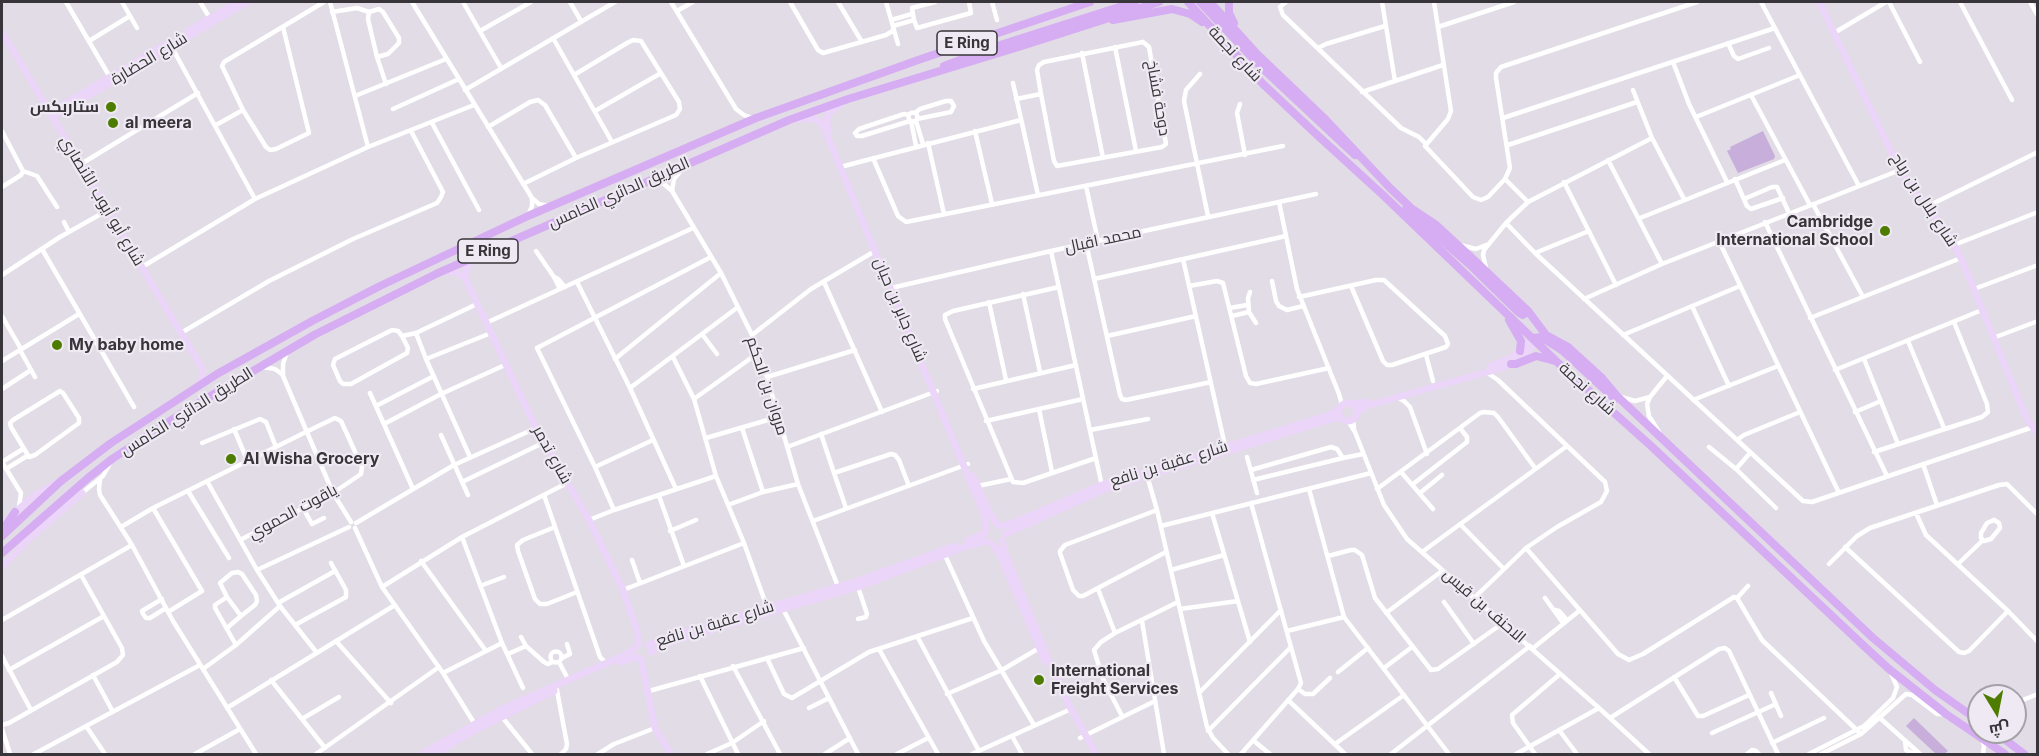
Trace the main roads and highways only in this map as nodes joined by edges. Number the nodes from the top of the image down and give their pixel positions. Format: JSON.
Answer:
{"nodes":[{"id":1,"x":1090,"y":2,"type":"edge"},
{"id":2,"x":1136,"y":2,"type":"edge"},
{"id":3,"x":1160,"y":2,"type":"edge"},
{"id":4,"x":1188,"y":2,"type":"edge"},
{"id":5,"x":1200,"y":2,"type":"edge"},
{"id":6,"x":1210,"y":2,"type":"edge"},
{"id":7,"x":1229,"y":2,"type":"edge"},
{"id":8,"x":1102,"y":21,"type":"junction"},
{"id":9,"x":1211,"y":28,"type":"junction"},
{"id":10,"x":1237,"y":30,"type":"junction"},
{"id":11,"x":927,"y":75,"type":"junction"},
{"id":12,"x":1365,"y":164,"type":"junction"},
{"id":13,"x":1384,"y":196,"type":"junction"},
{"id":14,"x":1502,"y":308,"type":"junction"},
{"id":15,"x":1528,"y":311,"type":"junction"},
{"id":16,"x":1538,"y":337,"type":"junction"},
{"id":17,"x":1520,"y":351,"type":"road end"},
{"id":18,"x":1556,"y":361,"type":"junction"},
{"id":19,"x":1511,"y":364,"type":"road end"},
{"id":20,"x":1593,"y":378,"type":"junction"},
{"id":21,"x":1675,"y":449,"type":"junction"},
{"id":22,"x":17,"y":509,"type":"road end"},
{"id":23,"x":2,"y":531,"type":"edge"},
{"id":24,"x":2,"y":536,"type":"edge"},
{"id":25,"x":2,"y":553,"type":"edge"},
{"id":26,"x":1967,"y":712,"type":"edge"},
{"id":27,"x":2011,"y":744,"type":"edge"},
{"id":28,"x":2005,"y":754,"type":"edge"},
{"id":29,"x":2024,"y":754,"type":"edge"}],
"edges":[{"from":1,"to":24,"type":"main road","name":"الطريق الدائري الخامس","number":"E Ring"},
{"from":2,"to":11,"type":"main road"},
{"from":3,"to":8,"type":"main road","name":"الطريق الدائري الخامس","number":"E Ring"},
{"from":4,"to":9,"type":"main road","name":"شارع نجمة"},
{"from":5,"to":12,"type":"main road"},
{"from":6,"to":10,"type":"main road","name":"شارع نجمة"},
{"from":7,"to":10,"type":"main road"},
{"from":8,"to":9,"type":"main road"},
{"from":8,"to":11,"type":"main road","name":"الطريق الدائري الخامس","number":"E Ring"},
{"from":9,"to":13,"type":"main road","name":"شارع نجمة"},
{"from":10,"to":12,"type":"main road","name":"شارع نجمة"},
{"from":11,"to":25,"type":"main road","name":"الطريق الدائري الخامس","number":"E Ring"},
{"from":12,"to":15,"type":"main road","name":"شارع نجمة"},
{"from":13,"to":14,"type":"main road","name":"شارع نجمة"},
{"from":13,"to":15,"type":"main road"},
{"from":14,"to":16,"type":"main road","name":"شارع نجمة"},
{"from":14,"to":17,"type":"main road"},
{"from":15,"to":16,"type":"main road","name":"شارع نجمة"},
{"from":16,"to":18,"type":"main road","name":"شارع نجمة"},
{"from":16,"to":20,"type":"main road"},
{"from":16,"to":21,"type":"main road","name":"شارع نجمة"},
{"from":18,"to":19,"type":"main road"},
{"from":18,"to":20,"type":"main road"},
{"from":18,"to":28,"type":"main road","name":"شارع نجمة"},
{"from":20,"to":21,"type":"main road"},
{"from":21,"to":26,"type":"main road","name":"شارع نجمة"},
{"from":22,"to":23,"type":"main road"},
{"from":27,"to":29,"type":"main road"}]}
